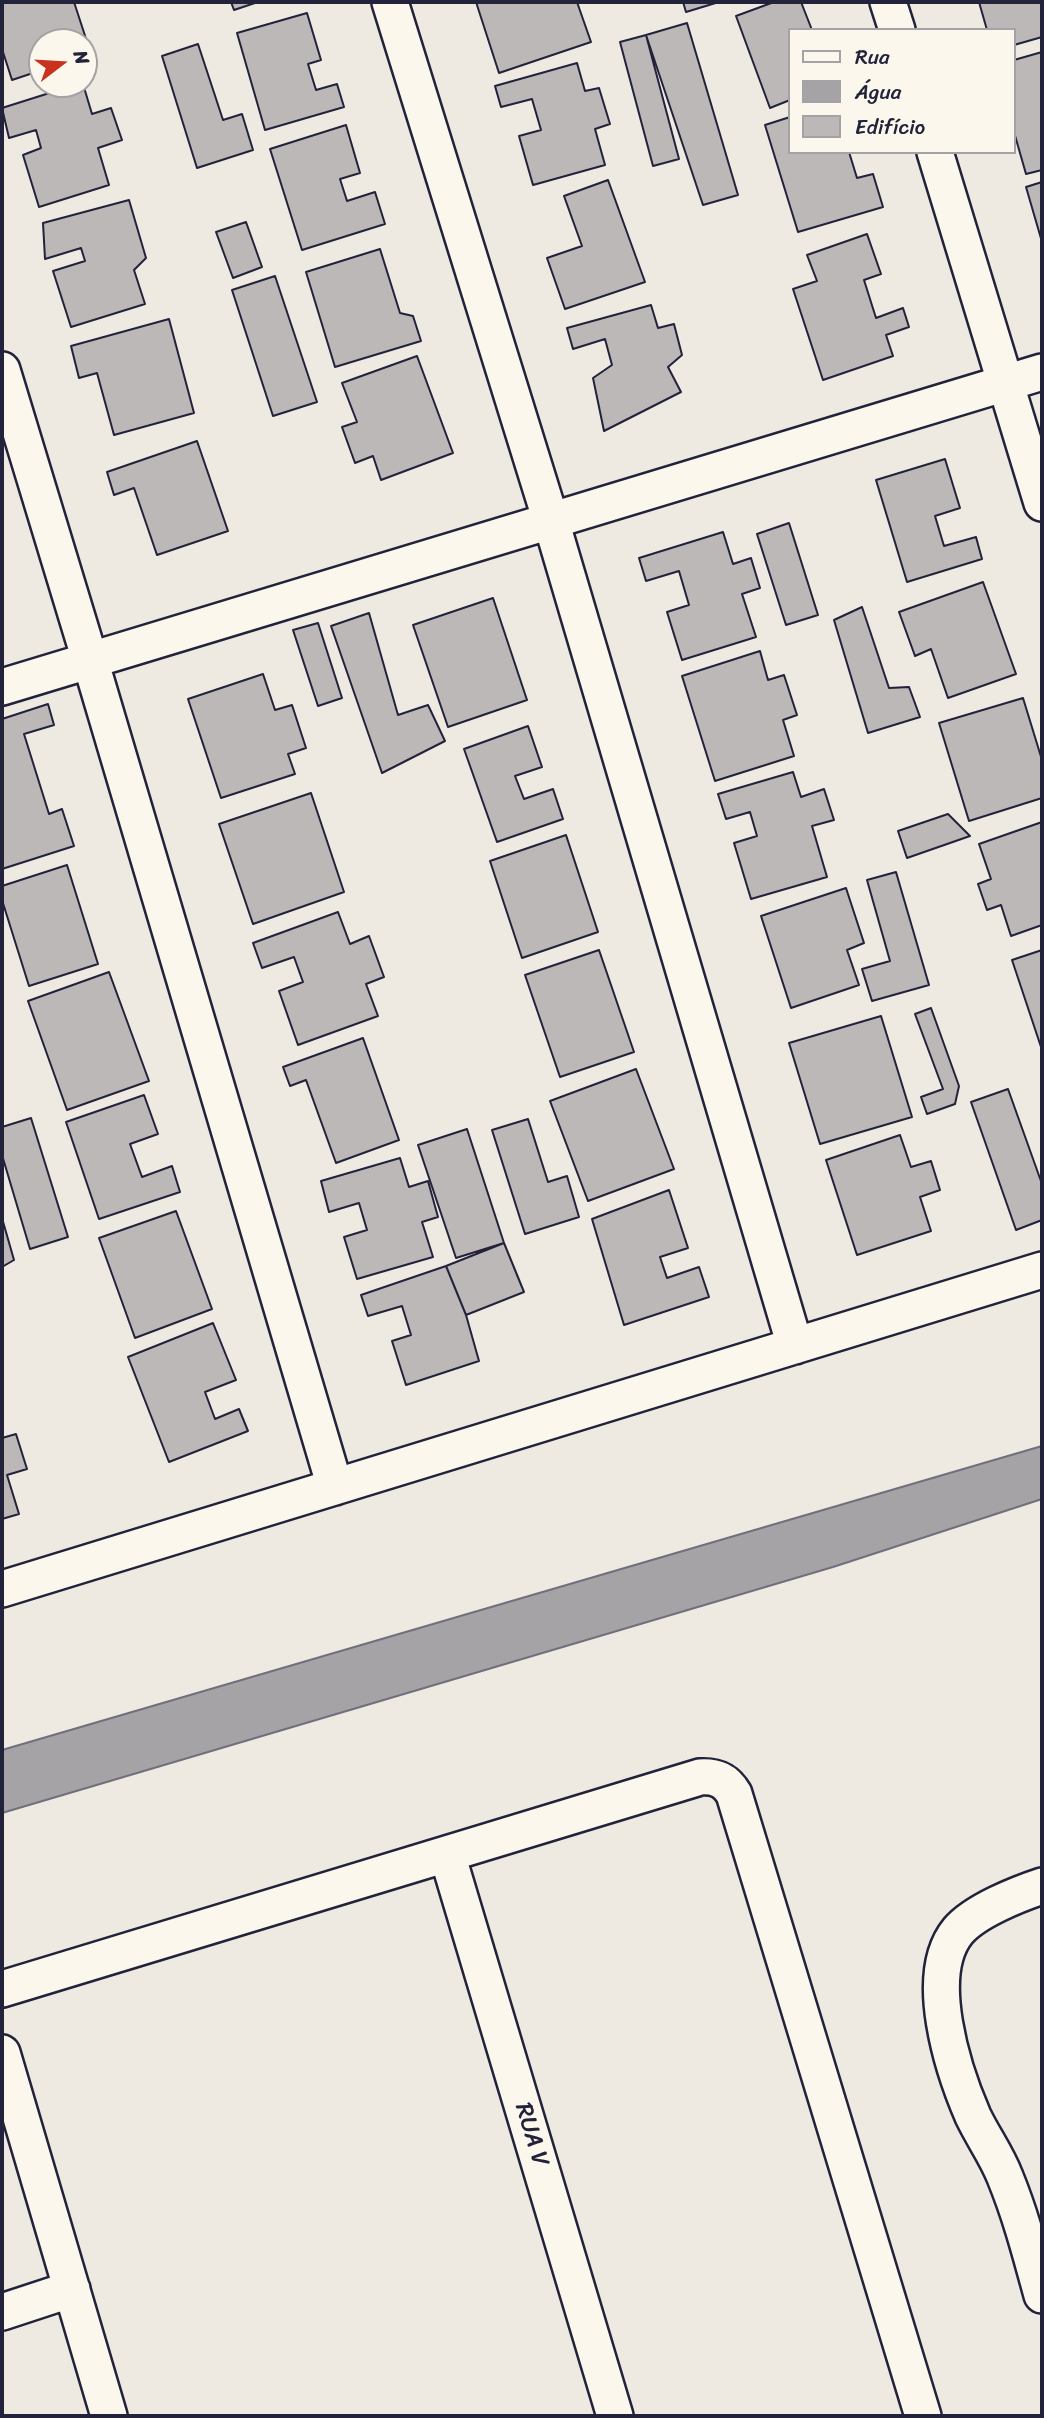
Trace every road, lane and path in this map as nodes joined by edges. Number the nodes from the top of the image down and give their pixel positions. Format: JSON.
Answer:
{"nodes":[{"id":1,"x":390,"y":2,"type":"edge"},
{"id":2,"x":888,"y":2,"type":"edge"},
{"id":3,"x":896,"y":28,"type":"edge"},
{"id":4,"x":936,"y":154,"type":"edge"},
{"id":5,"x":2,"y":370,"type":"edge"},
{"id":6,"x":1042,"y":372,"type":"edge"},
{"id":7,"x":1007,"y":383,"type":"junction"},
{"id":8,"x":1042,"y":503,"type":"edge"},
{"id":9,"x":551,"y":521,"type":"junction"},
{"id":10,"x":90,"y":660,"type":"junction"},
{"id":11,"x":2,"y":687,"type":"edge"},
{"id":12,"x":1042,"y":1270,"type":"edge"},
{"id":13,"x":795,"y":1346,"type":"junction"},
{"id":14,"x":335,"y":1487,"type":"junction"},
{"id":15,"x":2,"y":1589,"type":"edge"},
{"id":16,"x":447,"y":1854,"type":"junction"},
{"id":17,"x":1042,"y":1886,"type":"edge"},
{"id":18,"x":2,"y":1989,"type":"edge"},
{"id":19,"x":2,"y":2053,"type":"edge"},
{"id":20,"x":72,"y":2289,"type":"junction"},
{"id":21,"x":1042,"y":2295,"type":"edge"},
{"id":22,"x":2,"y":2312,"type":"edge"},
{"id":23,"x":109,"y":2416,"type":"edge"},
{"id":24,"x":615,"y":2416,"type":"edge"},
{"id":25,"x":923,"y":2416,"type":"edge"}],
"edges":[{"from":1,"to":9,"type":"street"},
{"from":2,"to":3,"type":"street"},
{"from":4,"to":7,"type":"street"},
{"from":5,"to":10,"type":"street"},
{"from":6,"to":7,"type":"street"},
{"from":7,"to":8,"type":"street"},
{"from":7,"to":9,"type":"street"},
{"from":9,"to":10,"type":"street"},
{"from":9,"to":13,"type":"street"},
{"from":10,"to":11,"type":"street"},
{"from":10,"to":14,"type":"street"},
{"from":12,"to":13,"type":"street"},
{"from":13,"to":14,"type":"street"},
{"from":14,"to":15,"type":"street"},
{"from":16,"to":18,"type":"street"},
{"from":16,"to":24,"type":"street","name":"RUA V"},
{"from":16,"to":25,"type":"street"},
{"from":17,"to":21,"type":"street"},
{"from":19,"to":20,"type":"street"},
{"from":20,"to":22,"type":"street"},
{"from":20,"to":23,"type":"street"}]}
